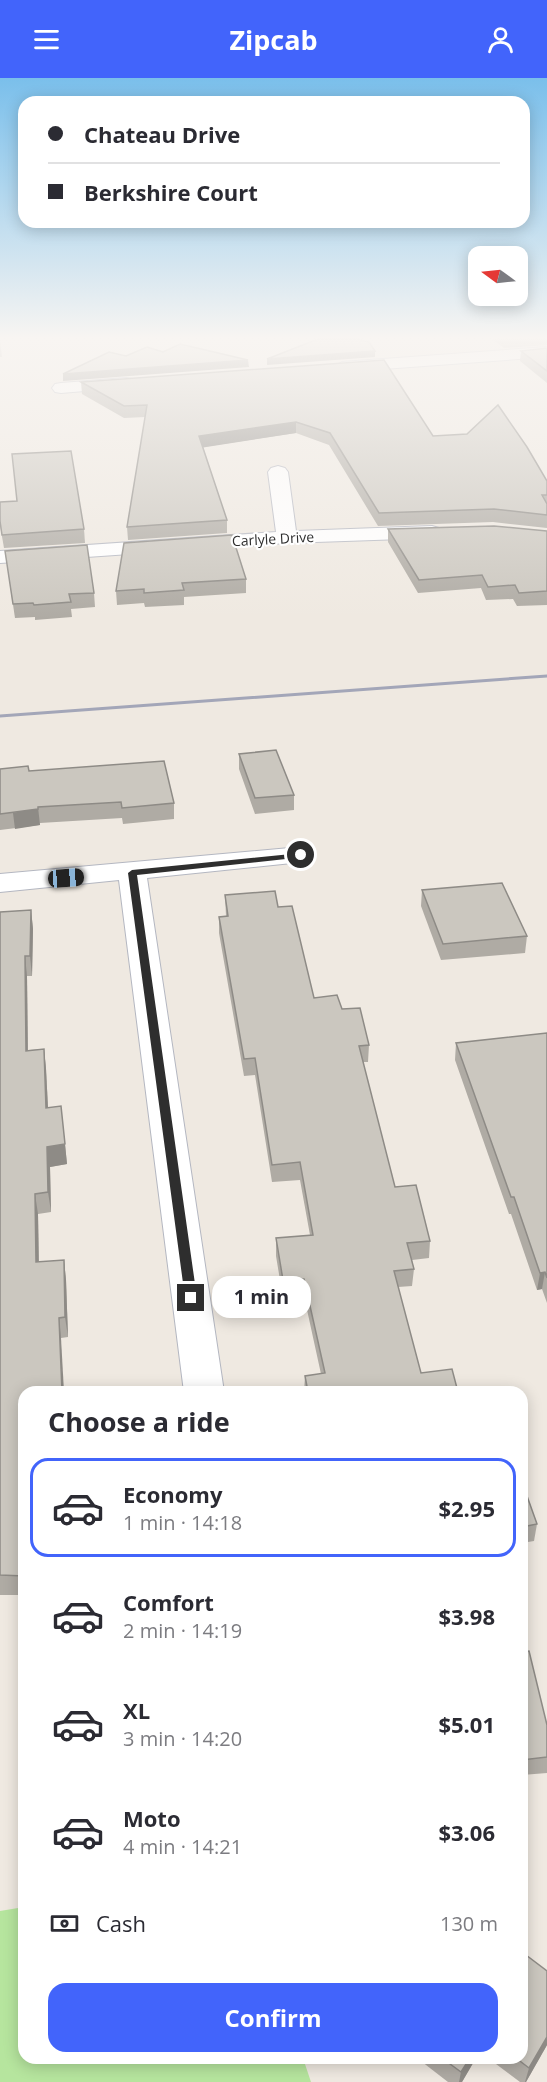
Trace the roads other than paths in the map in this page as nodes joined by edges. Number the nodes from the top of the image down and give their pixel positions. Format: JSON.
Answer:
{"nodes":[{"id":1,"x":278,"y":472,"type":"dead end"},
{"id":2,"x":447,"y":531,"type":"edge"},
{"id":3,"x":287,"y":537,"type":"junction"},
{"id":4,"x":0,"y":557,"type":"edge"},
{"id":5,"x":301,"y":855,"type":"dead end"},
{"id":6,"x":132,"y":873,"type":"junction"},
{"id":7,"x":0,"y":884,"type":"edge"},
{"id":8,"x":203,"y":1386,"type":"edge"}],
"edges":[{"from":1,"to":3,"type":"street"},
{"from":2,"to":3,"type":"street","name":"Carlyle Drive"},
{"from":3,"to":4,"type":"street","name":"Carlyle Drive"},
{"from":5,"to":6,"type":"street"},
{"from":6,"to":7,"type":"street"},
{"from":6,"to":8,"type":"street"}]}
